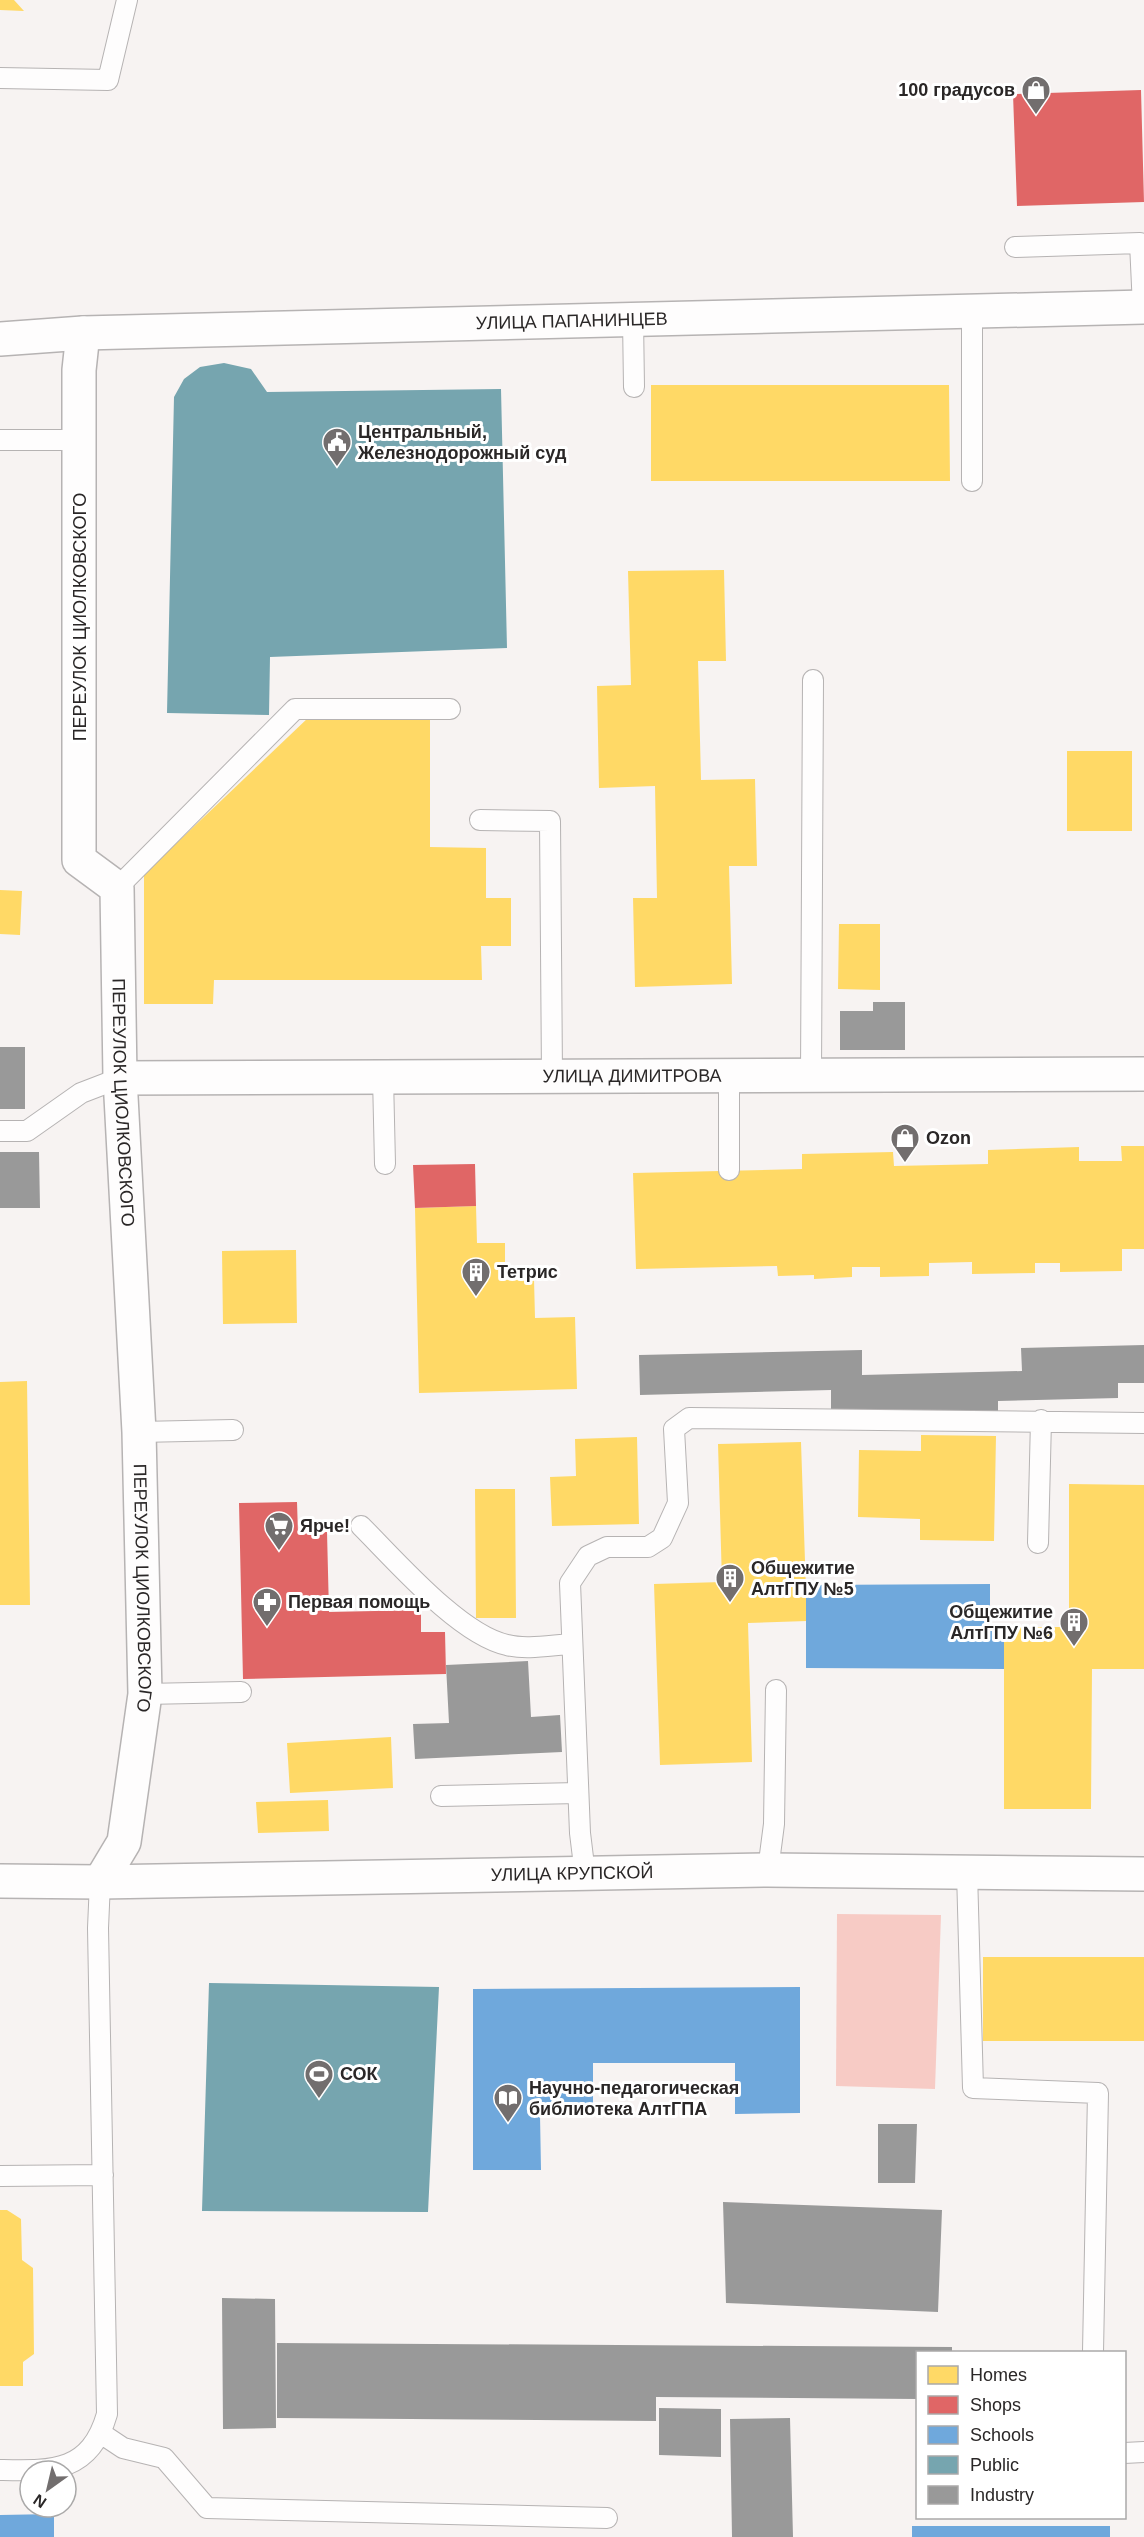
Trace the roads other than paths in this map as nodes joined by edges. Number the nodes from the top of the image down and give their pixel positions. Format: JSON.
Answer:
{"nodes":[{"id":1,"x":127,"y":0,"type":"edge"},
{"id":2,"x":0,"y":78,"type":"edge"},
{"id":3,"x":1015,"y":247,"type":"dead end"},
{"id":4,"x":1143,"y":307,"type":"edge"},
{"id":5,"x":972,"y":312,"type":"junction"},
{"id":6,"x":633,"y":319,"type":"junction"},
{"id":7,"x":83,"y":333,"type":"junction"},
{"id":8,"x":0,"y":339,"type":"edge"},
{"id":9,"x":634,"y":387,"type":"dead end"},
{"id":10,"x":0,"y":440,"type":"edge"},
{"id":11,"x":79,"y":440,"type":"junction"},
{"id":12,"x":972,"y":481,"type":"dead end"},
{"id":13,"x":813,"y":680,"type":"dead end"},
{"id":14,"x":450,"y":709,"type":"dead end"},
{"id":15,"x":480,"y":820,"type":"dead end"},
{"id":16,"x":117,"y":888,"type":"junction"},
{"id":17,"x":1144,"y":1074,"type":"edge"},
{"id":18,"x":729,"y":1075,"type":"junction"},
{"id":19,"x":811,"y":1075,"type":"junction"},
{"id":20,"x":552,"y":1076,"type":"junction"},
{"id":21,"x":383,"y":1077,"type":"junction"},
{"id":22,"x":120,"y":1078,"type":"junction"},
{"id":23,"x":0,"y":1131,"type":"edge"},
{"id":24,"x":385,"y":1164,"type":"dead end"},
{"id":25,"x":729,"y":1170,"type":"dead end"},
{"id":26,"x":1041,"y":1420,"type":"junction"},
{"id":27,"x":1144,"y":1423,"type":"edge"},
{"id":28,"x":233,"y":1430,"type":"dead end"},
{"id":29,"x":139,"y":1432,"type":"junction"},
{"id":30,"x":361,"y":1526,"type":"dead end"},
{"id":31,"x":1038,"y":1543,"type":"dead end"},
{"id":32,"x":572,"y":1644,"type":"junction"},
{"id":33,"x":776,"y":1690,"type":"dead end"},
{"id":34,"x":241,"y":1692,"type":"dead end"},
{"id":35,"x":145,"y":1694,"type":"junction"},
{"id":36,"x":578,"y":1793,"type":"junction"},
{"id":37,"x":441,"y":1796,"type":"dead end"},
{"id":38,"x":768,"y":1870,"type":"junction"},
{"id":39,"x":967,"y":1872,"type":"junction"},
{"id":40,"x":585,"y":1874,"type":"junction"},
{"id":41,"x":1144,"y":1874,"type":"edge"},
{"id":42,"x":0,"y":1881,"type":"edge"},
{"id":43,"x":100,"y":1882,"type":"junction"},
{"id":44,"x":103,"y":2175,"type":"junction"},
{"id":45,"x":0,"y":2176,"type":"edge"},
{"id":46,"x":1094,"y":2351,"type":"edge"},
{"id":47,"x":102,"y":2434,"type":"junction"},
{"id":48,"x":1144,"y":2452,"type":"edge"},
{"id":49,"x":1126,"y":2453,"type":"edge"},
{"id":50,"x":0,"y":2470,"type":"edge"},
{"id":51,"x":607,"y":2518,"type":"dead end"}],
"edges":[{"from":1,"to":2,"type":"lane"},
{"from":3,"to":4,"type":"lane"},
{"from":4,"to":5,"type":"street","name":"УЛИЦА ПАПАНИНЦЕВ"},
{"from":5,"to":6,"type":"street","name":"УЛИЦА ПАПАНИНЦЕВ"},
{"from":5,"to":12,"type":"lane"},
{"from":6,"to":7,"type":"street","name":"УЛИЦА ПАПАНИНЦЕВ"},
{"from":6,"to":9,"type":"lane"},
{"from":7,"to":8,"type":"street","name":"УЛИЦА ПАПАНИНЦЕВ"},
{"from":7,"to":11,"type":"street","name":"ПЕРЕУЛОК ЦИОЛКОВСКОГО"},
{"from":10,"to":11,"type":"lane"},
{"from":11,"to":16,"type":"street","name":"ПЕРЕУЛОК ЦИОЛКОВСКОГО"},
{"from":13,"to":19,"type":"lane"},
{"from":14,"to":16,"type":"lane"},
{"from":15,"to":20,"type":"lane"},
{"from":16,"to":22,"type":"street","name":"ПЕРЕУЛОК ЦИОЛКОВСКОГО"},
{"from":17,"to":19,"type":"street","name":"УЛИЦА ДИМИТРОВА"},
{"from":18,"to":19,"type":"street","name":"УЛИЦА ДИМИТРОВА"},
{"from":18,"to":20,"type":"street","name":"УЛИЦА ДИМИТРОВА"},
{"from":18,"to":25,"type":"lane"},
{"from":20,"to":21,"type":"street","name":"УЛИЦА ДИМИТРОВА"},
{"from":21,"to":22,"type":"street","name":"УЛИЦА ДИМИТРОВА"},
{"from":21,"to":24,"type":"lane"},
{"from":22,"to":23,"type":"lane"},
{"from":22,"to":29,"type":"street","name":"ПЕРЕУЛОК ЦИОЛКОВСКОГО"},
{"from":26,"to":27,"type":"lane"},
{"from":26,"to":31,"type":"lane"},
{"from":26,"to":32,"type":"lane"},
{"from":28,"to":29,"type":"lane"},
{"from":29,"to":35,"type":"street","name":"ПЕРЕУЛОК ЦИОЛКОВСКОГО"},
{"from":30,"to":32,"type":"lane"},
{"from":32,"to":36,"type":"lane"},
{"from":33,"to":38,"type":"lane"},
{"from":34,"to":35,"type":"lane"},
{"from":35,"to":43,"type":"street","name":"ПЕРЕУЛОК ЦИОЛКОВСКОГО"},
{"from":36,"to":37,"type":"lane"},
{"from":36,"to":40,"type":"lane"},
{"from":38,"to":39,"type":"street","name":"УЛИЦА КРУПСКОЙ"},
{"from":38,"to":40,"type":"street","name":"УЛИЦА КРУПСКОЙ"},
{"from":39,"to":41,"type":"street","name":"УЛИЦА КРУПСКОЙ"},
{"from":39,"to":46,"type":"lane"},
{"from":40,"to":43,"type":"street","name":"УЛИЦА КРУПСКОЙ"},
{"from":42,"to":43,"type":"street","name":"УЛИЦА КРУПСКОЙ"},
{"from":43,"to":44,"type":"lane"},
{"from":44,"to":45,"type":"lane"},
{"from":44,"to":47,"type":"lane"},
{"from":47,"to":50,"type":"lane"},
{"from":47,"to":51,"type":"lane"},
{"from":48,"to":49,"type":"lane"}]}
